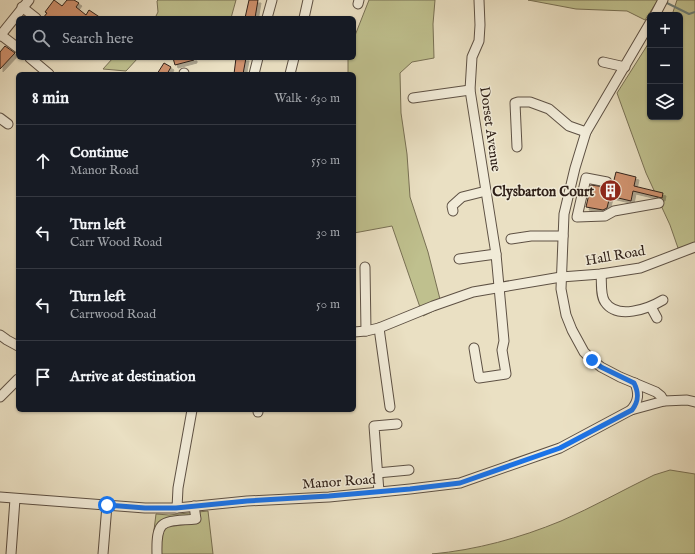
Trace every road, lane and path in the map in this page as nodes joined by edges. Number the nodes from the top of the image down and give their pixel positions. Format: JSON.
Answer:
{"nodes":[{"id":1,"x":29,"y":0,"type":"edge"},
{"id":2,"x":272,"y":0,"type":"edge"},
{"id":3,"x":308,"y":0,"type":"edge"},
{"id":4,"x":479,"y":0,"type":"edge"},
{"id":5,"x":663,"y":0,"type":"edge"},
{"id":6,"x":22,"y":7,"type":"junction"},
{"id":7,"x":657,"y":12,"type":"edge"},
{"id":8,"x":33,"y":16,"type":"edge"},
{"id":9,"x":268,"y":16,"type":"edge"},
{"id":10,"x":304,"y":16,"type":"edge"},
{"id":11,"x":647,"y":28,"type":"edge"},
{"id":12,"x":1,"y":35,"type":"edge"},
{"id":13,"x":16,"y":46,"type":"edge"},
{"id":14,"x":32,"y":60,"type":"edge"},
{"id":15,"x":258,"y":60,"type":"edge"},
{"id":16,"x":294,"y":60,"type":"edge"},
{"id":17,"x":603,"y":62,"type":"dead end"},
{"id":18,"x":625,"y":67,"type":"junction"},
{"id":19,"x":47,"y":72,"type":"edge"},
{"id":20,"x":255,"y":72,"type":"edge"},
{"id":21,"x":290,"y":72,"type":"edge"},
{"id":22,"x":470,"y":90,"type":"junction"},
{"id":23,"x":413,"y":98,"type":"dead end"},
{"id":24,"x":0,"y":118,"type":"edge"},
{"id":25,"x":8,"y":124,"type":"dead end"},
{"id":26,"x":586,"y":132,"type":"junction"},
{"id":27,"x":518,"y":147,"type":"dead end"},
{"id":28,"x":607,"y":182,"type":"dead end"},
{"id":29,"x":486,"y":191,"type":"junction"},
{"id":30,"x":569,"y":194,"type":"junction"},
{"id":31,"x":582,"y":197,"type":"junction"},
{"id":32,"x":659,"y":204,"type":"dead end"},
{"id":33,"x":453,"y":211,"type":"dead end"},
{"id":34,"x":563,"y":236,"type":"junction"},
{"id":35,"x":511,"y":239,"type":"dead end"},
{"id":36,"x":695,"y":247,"type":"edge"},
{"id":37,"x":496,"y":254,"type":"junction"},
{"id":38,"x":459,"y":259,"type":"dead end"},
{"id":39,"x":365,"y":267,"type":"dead end"},
{"id":40,"x":601,"y":274,"type":"junction"},
{"id":41,"x":562,"y":277,"type":"junction"},
{"id":42,"x":500,"y":287,"type":"junction"},
{"id":43,"x":663,"y":300,"type":"dead end"},
{"id":44,"x":650,"y":307,"type":"junction"},
{"id":45,"x":622,"y":313,"type":"junction"},
{"id":46,"x":657,"y":318,"type":"dead end"},
{"id":47,"x":622,"y":323,"type":"dead end"},
{"id":48,"x":379,"y":328,"type":"junction"},
{"id":49,"x":366,"y":331,"type":"junction"},
{"id":50,"x":356,"y":332,"type":"edge"},
{"id":51,"x":0,"y":335,"type":"edge"},
{"id":52,"x":16,"y":345,"type":"edge"},
{"id":53,"x":474,"y":348,"type":"dead end"},
{"id":54,"x":16,"y":381,"type":"edge"},
{"id":55,"x":634,"y":383,"type":"junction"},
{"id":56,"x":0,"y":396,"type":"edge"},
{"id":57,"x":664,"y":401,"type":"junction"},
{"id":58,"x":695,"y":402,"type":"edge"},
{"id":59,"x":390,"y":407,"type":"dead end"},
{"id":60,"x":632,"y":410,"type":"junction"},
{"id":61,"x":192,"y":412,"type":"edge"},
{"id":62,"x":396,"y":424,"type":"dead end"},
{"id":63,"x":409,"y":470,"type":"dead end"},
{"id":64,"x":377,"y":473,"type":"junction"},
{"id":65,"x":379,"y":492,"type":"junction"},
{"id":66,"x":0,"y":497,"type":"edge"},
{"id":67,"x":15,"y":499,"type":"junction"},
{"id":68,"x":107,"y":505,"type":"junction"},
{"id":69,"x":194,"y":506,"type":"junction"},
{"id":70,"x":166,"y":508,"type":"junction"},
{"id":71,"x":176,"y":508,"type":"junction"},
{"id":72,"x":166,"y":522,"type":"junction"},
{"id":73,"x":11,"y":554,"type":"edge"},
{"id":74,"x":103,"y":554,"type":"edge"},
{"id":75,"x":157,"y":554,"type":"edge"}],
"edges":[{"from":1,"to":6,"type":"street"},
{"from":2,"to":9,"type":"street"},
{"from":3,"to":10,"type":"street"},
{"from":4,"to":22,"type":"street","name":"Dorset Avenue"},
{"from":5,"to":7,"type":"street"},
{"from":6,"to":8,"type":"street"},
{"from":6,"to":12,"type":"street"},
{"from":11,"to":18,"type":"street"},
{"from":12,"to":13,"type":"street"},
{"from":14,"to":19,"type":"street"},
{"from":15,"to":20,"type":"street"},
{"from":16,"to":21,"type":"street"},
{"from":17,"to":18,"type":"street"},
{"from":18,"to":26,"type":"street"},
{"from":22,"to":23,"type":"street"},
{"from":22,"to":29,"type":"street","name":"Dorset Avenue"},
{"from":24,"to":25,"type":"street"},
{"from":26,"to":27,"type":"street"},
{"from":26,"to":30,"type":"street"},
{"from":28,"to":31,"type":"street"},
{"from":29,"to":33,"type":"street"},
{"from":29,"to":37,"type":"street","name":"Dorset Avenue"},
{"from":30,"to":31,"type":"street"},
{"from":30,"to":34,"type":"street"},
{"from":31,"to":32,"type":"street"},
{"from":34,"to":35,"type":"street"},
{"from":34,"to":41,"type":"street"},
{"from":36,"to":40,"type":"street","name":"Hall Road"},
{"from":37,"to":38,"type":"street"},
{"from":37,"to":42,"type":"street","name":"Dorset Avenue"},
{"from":39,"to":49,"type":"street"},
{"from":40,"to":41,"type":"street","name":"Hall Road"},
{"from":40,"to":45,"type":"street"},
{"from":41,"to":42,"type":"street","name":"Hall Road"},
{"from":41,"to":55,"type":"street"},
{"from":42,"to":48,"type":"street","name":"Hall Road"},
{"from":42,"to":53,"type":"street","name":"Dorset Avenue"},
{"from":43,"to":44,"type":"street"},
{"from":44,"to":45,"type":"street"},
{"from":44,"to":46,"type":"street"},
{"from":45,"to":47,"type":"street"},
{"from":48,"to":49,"type":"street","name":"Hall Road"},
{"from":48,"to":59,"type":"street"},
{"from":49,"to":50,"type":"street","name":"Hall Road"},
{"from":51,"to":52,"type":"street"},
{"from":54,"to":56,"type":"street"},
{"from":55,"to":57,"type":"street"},
{"from":55,"to":60,"type":"street"},
{"from":57,"to":58,"type":"street","name":"Manor Road"},
{"from":57,"to":60,"type":"street","name":"Manor Road"},
{"from":60,"to":65,"type":"street","name":"Manor Road"},
{"from":61,"to":71,"type":"street"},
{"from":62,"to":64,"type":"street"},
{"from":63,"to":64,"type":"street"},
{"from":64,"to":65,"type":"street"},
{"from":65,"to":69,"type":"street","name":"Manor Road"},
{"from":66,"to":67,"type":"street","name":"Manor Road"},
{"from":67,"to":68,"type":"street","name":"Manor Road"},
{"from":67,"to":73,"type":"street"},
{"from":68,"to":70,"type":"street","name":"Manor Road"},
{"from":68,"to":74,"type":"street"},
{"from":69,"to":71,"type":"street","name":"Manor Road"},
{"from":69,"to":72,"type":"street"},
{"from":70,"to":71,"type":"street","name":"Manor Road"},
{"from":70,"to":72,"type":"street"},
{"from":72,"to":75,"type":"street"}]}
